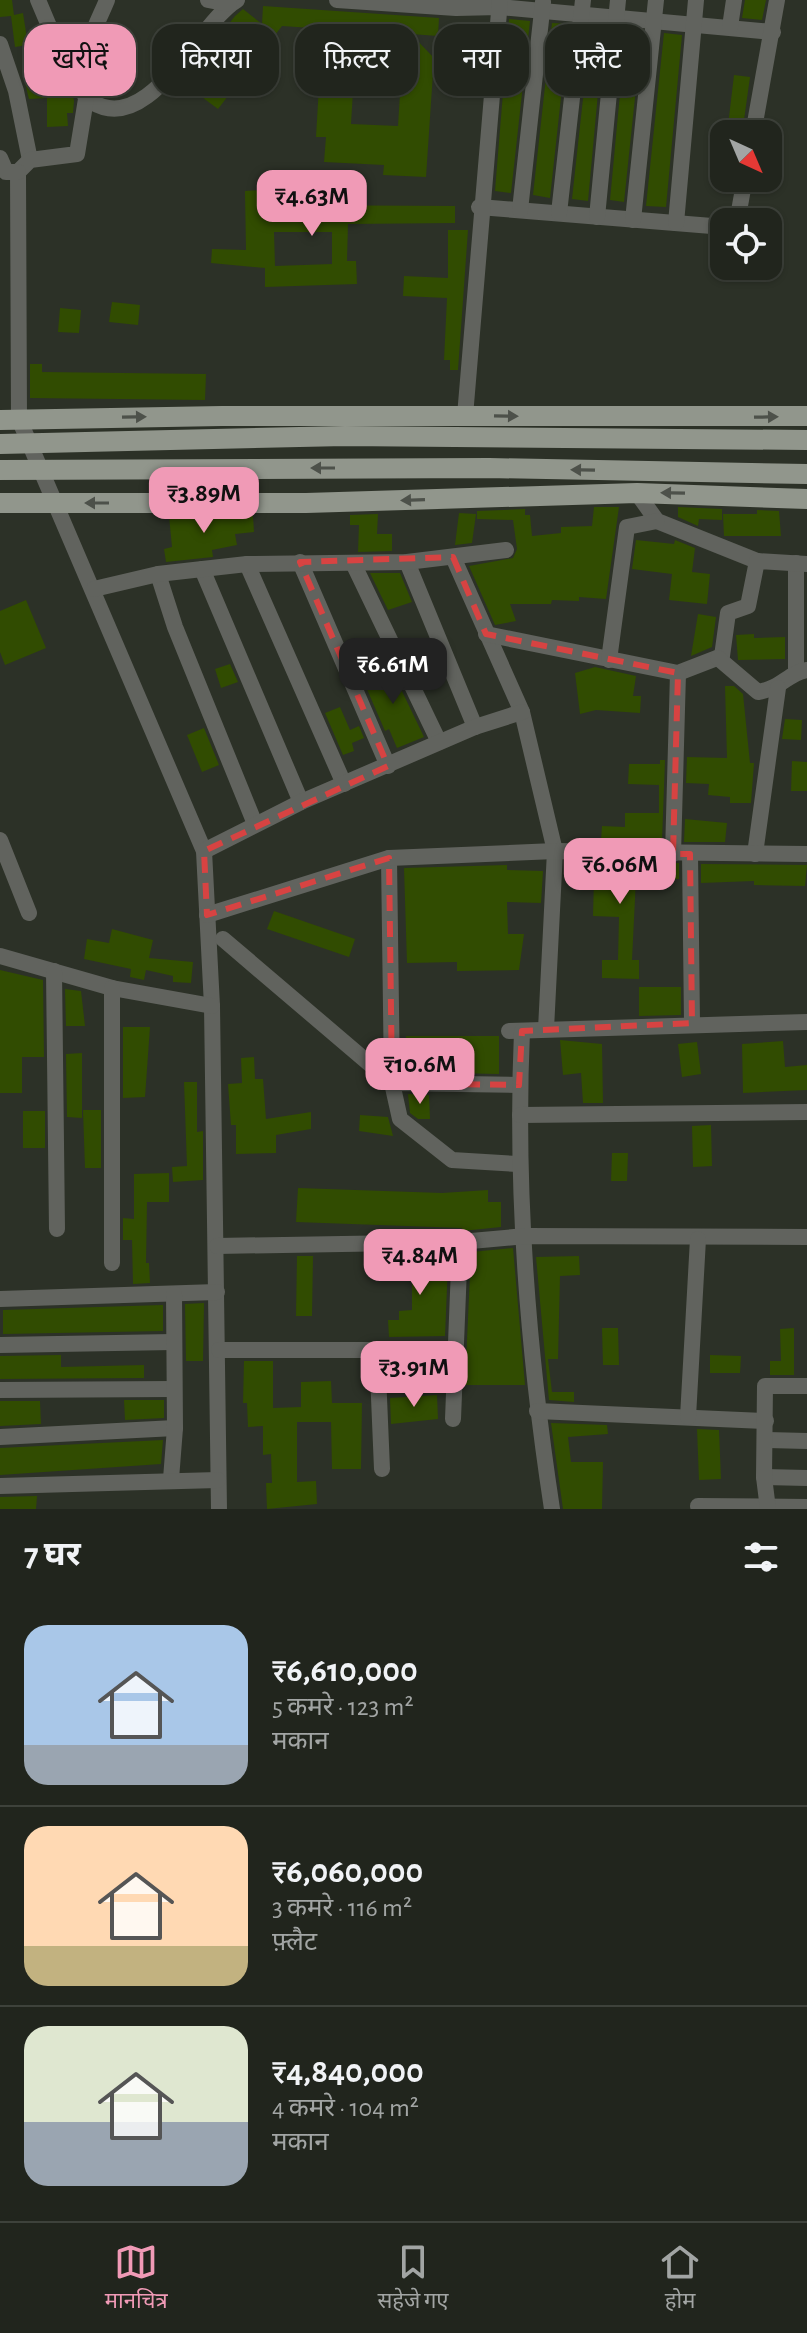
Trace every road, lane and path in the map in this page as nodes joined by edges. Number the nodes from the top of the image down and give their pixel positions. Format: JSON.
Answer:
{"nodes":[{"id":1,"x":38,"y":0,"type":"edge"},
{"id":2,"x":107,"y":0,"type":"edge"},
{"id":3,"x":208,"y":0,"type":"edge"},
{"id":4,"x":338,"y":0,"type":"edge"},
{"id":5,"x":656,"y":0,"type":"edge"},
{"id":6,"x":696,"y":0,"type":"edge"},
{"id":7,"x":734,"y":0,"type":"edge"},
{"id":8,"x":777,"y":0,"type":"edge"},
{"id":9,"x":233,"y":2,"type":"edge"},
{"id":10,"x":457,"y":4,"type":"edge"},
{"id":11,"x":499,"y":4,"type":"edge"},
{"id":12,"x":542,"y":5,"type":"edge"},
{"id":13,"x":582,"y":7,"type":"edge"},
{"id":14,"x":617,"y":8,"type":"edge"},
{"id":15,"x":654,"y":20,"type":"junction"},
{"id":16,"x":48,"y":24,"type":"edge"},
{"id":17,"x":97,"y":24,"type":"edge"},
{"id":18,"x":693,"y":24,"type":"junction"},
{"id":19,"x":730,"y":27,"type":"junction"},
{"id":20,"x":773,"y":32,"type":"junction"},
{"id":21,"x":0,"y":44,"type":"edge"},
{"id":22,"x":85,"y":96,"type":"edge"},
{"id":23,"x":86,"y":99,"type":"junction"},
{"id":24,"x":756,"y":120,"type":"edge"},
{"id":25,"x":0,"y":158,"type":"edge"},
{"id":26,"x":24,"y":166,"type":"junction"},
{"id":27,"x":479,"y":207,"type":"junction"},
{"id":28,"x":520,"y":210,"type":"junction"},
{"id":29,"x":559,"y":213,"type":"junction"},
{"id":30,"x":597,"y":217,"type":"junction"},
{"id":31,"x":633,"y":220,"type":"junction"},
{"id":32,"x":676,"y":223,"type":"junction"},
{"id":33,"x":710,"y":226,"type":"edge"},
{"id":34,"x":465,"y":416,"type":"junction"},
{"id":35,"x":807,"y":416,"type":"edge"},
{"id":36,"x":10,"y":420,"type":"edge"},
{"id":37,"x":388,"y":426,"type":"junction"},
{"id":38,"x":807,"y":440,"type":"edge"},
{"id":39,"x":29,"y":443,"type":"junction"},
{"id":40,"x":0,"y":444,"type":"edge"},
{"id":41,"x":39,"y":468,"type":"junction"},
{"id":42,"x":0,"y":470,"type":"edge"},
{"id":43,"x":690,"y":472,"type":"junction"},
{"id":44,"x":807,"y":474,"type":"edge"},
{"id":45,"x":637,"y":493,"type":"junction"},
{"id":46,"x":724,"y":494,"type":"junction"},
{"id":47,"x":807,"y":499,"type":"edge"},
{"id":48,"x":54,"y":502,"type":"junction"},
{"id":49,"x":0,"y":503,"type":"edge"},
{"id":50,"x":657,"y":521,"type":"junction"},
{"id":51,"x":506,"y":550,"type":"dead end"},
{"id":52,"x":453,"y":557,"type":"junction"},
{"id":53,"x":757,"y":561,"type":"junction"},
{"id":54,"x":300,"y":562,"type":"junction"},
{"id":55,"x":407,"y":562,"type":"junction"},
{"id":56,"x":353,"y":563,"type":"junction"},
{"id":57,"x":801,"y":563,"type":"edge"},
{"id":58,"x":247,"y":564,"type":"junction"},
{"id":59,"x":202,"y":569,"type":"junction"},
{"id":60,"x":158,"y":574,"type":"junction"},
{"id":61,"x":94,"y":589,"type":"junction"},
{"id":62,"x":486,"y":634,"type":"junction"},
{"id":63,"x":718,"y":658,"type":"junction"},
{"id":64,"x":609,"y":660,"type":"junction"},
{"id":65,"x":802,"y":671,"type":"edge"},
{"id":66,"x":678,"y":673,"type":"junction"},
{"id":67,"x":778,"y":688,"type":"junction"},
{"id":68,"x":522,"y":712,"type":"junction"},
{"id":69,"x":475,"y":727,"type":"junction"},
{"id":70,"x":439,"y":742,"type":"junction"},
{"id":71,"x":388,"y":766,"type":"junction"},
{"id":72,"x":344,"y":784,"type":"junction"},
{"id":73,"x":301,"y":802,"type":"junction"},
{"id":74,"x":255,"y":824,"type":"junction"},
{"id":75,"x":0,"y":840,"type":"edge"},
{"id":76,"x":204,"y":851,"type":"junction"},
{"id":77,"x":555,"y":851,"type":"junction"},
{"id":78,"x":682,"y":854,"type":"junction"},
{"id":79,"x":755,"y":854,"type":"junction"},
{"id":80,"x":807,"y":854,"type":"edge"},
{"id":81,"x":389,"y":858,"type":"junction"},
{"id":82,"x":29,"y":913,"type":"dead end"},
{"id":83,"x":207,"y":915,"type":"junction"},
{"id":84,"x":223,"y":939,"type":"dead end"},
{"id":85,"x":0,"y":956,"type":"edge"},
{"id":86,"x":54,"y":971,"type":"junction"},
{"id":87,"x":112,"y":988,"type":"junction"},
{"id":88,"x":212,"y":1006,"type":"junction"},
{"id":89,"x":807,"y":1022,"type":"edge"},
{"id":90,"x":692,"y":1023,"type":"junction"},
{"id":91,"x":546,"y":1029,"type":"junction"},
{"id":92,"x":392,"y":1083,"type":"junction"},
{"id":93,"x":519,"y":1085,"type":"junction"},
{"id":94,"x":807,"y":1112,"type":"edge"},
{"id":95,"x":520,"y":1115,"type":"junction"},
{"id":96,"x":518,"y":1164,"type":"junction"},
{"id":97,"x":57,"y":1229,"type":"dead end"},
{"id":98,"x":526,"y":1236,"type":"junction"},
{"id":99,"x":807,"y":1237,"type":"edge"},
{"id":100,"x":698,"y":1239,"type":"junction"},
{"id":101,"x":460,"y":1242,"type":"junction"},
{"id":102,"x":217,"y":1246,"type":"junction"},
{"id":103,"x":112,"y":1263,"type":"dead end"},
{"id":104,"x":217,"y":1292,"type":"junction"},
{"id":105,"x":174,"y":1294,"type":"junction"},
{"id":106,"x":0,"y":1299,"type":"edge"},
{"id":107,"x":173,"y":1342,"type":"junction"},
{"id":108,"x":0,"y":1345,"type":"edge"},
{"id":109,"x":219,"y":1350,"type":"junction"},
{"id":110,"x":807,"y":1386,"type":"edge"},
{"id":111,"x":173,"y":1389,"type":"junction"},
{"id":112,"x":0,"y":1390,"type":"edge"},
{"id":113,"x":537,"y":1411,"type":"junction"},
{"id":114,"x":688,"y":1417,"type":"junction"},
{"id":115,"x":453,"y":1419,"type":"dead end"},
{"id":116,"x":766,"y":1421,"type":"junction"},
{"id":117,"x":175,"y":1428,"type":"junction"},
{"id":118,"x":0,"y":1437,"type":"edge"},
{"id":119,"x":767,"y":1440,"type":"junction"},
{"id":120,"x":807,"y":1441,"type":"edge"},
{"id":121,"x":382,"y":1469,"type":"dead end"},
{"id":122,"x":764,"y":1477,"type":"junction"},
{"id":123,"x":807,"y":1478,"type":"edge"},
{"id":124,"x":171,"y":1479,"type":"junction"},
{"id":125,"x":218,"y":1480,"type":"junction"},
{"id":126,"x":0,"y":1486,"type":"edge"},
{"id":127,"x":698,"y":1506,"type":"dead end"},
{"id":128,"x":807,"y":1507,"type":"edge"},
{"id":129,"x":768,"y":1508,"type":"edge"},
{"id":130,"x":219,"y":1509,"type":"edge"},
{"id":131,"x":552,"y":1509,"type":"edge"}],
"edges":[{"from":1,"to":16,"type":"street"},
{"from":2,"to":17,"type":"street"},
{"from":3,"to":9,"type":"street"},
{"from":4,"to":10,"type":"street"},
{"from":5,"to":15,"type":"street"},
{"from":6,"to":18,"type":"street"},
{"from":7,"to":19,"type":"street"},
{"from":8,"to":20,"type":"street"},
{"from":9,"to":23,"type":"street"},
{"from":10,"to":11,"type":"street"},
{"from":11,"to":12,"type":"street"},
{"from":11,"to":27,"type":"street"},
{"from":12,"to":13,"type":"street"},
{"from":12,"to":28,"type":"street"},
{"from":13,"to":14,"type":"street"},
{"from":13,"to":29,"type":"street"},
{"from":14,"to":15,"type":"street"},
{"from":14,"to":30,"type":"street"},
{"from":15,"to":18,"type":"street"},
{"from":15,"to":31,"type":"street"},
{"from":18,"to":19,"type":"street"},
{"from":18,"to":32,"type":"street"},
{"from":19,"to":20,"type":"street"},
{"from":20,"to":24,"type":"street"},
{"from":21,"to":26,"type":"street"},
{"from":22,"to":23,"type":"street"},
{"from":23,"to":26,"type":"street"},
{"from":25,"to":26,"type":"street"},
{"from":26,"to":36,"type":"street"},
{"from":27,"to":28,"type":"street"},
{"from":27,"to":34,"type":"street"},
{"from":28,"to":29,"type":"street"},
{"from":29,"to":30,"type":"street"},
{"from":30,"to":31,"type":"street"},
{"from":31,"to":32,"type":"street"},
{"from":32,"to":33,"type":"street"},
{"from":34,"to":35,"type":"main road","one_way":true},
{"from":34,"to":37,"type":"main road"},
{"from":36,"to":37,"type":"main road","one_way":true},
{"from":36,"to":39,"type":"street"},
{"from":37,"to":38,"type":"main road"},
{"from":37,"to":39,"type":"main road"},
{"from":39,"to":40,"type":"main road"},
{"from":39,"to":41,"type":"street"},
{"from":41,"to":42,"type":"main road"},
{"from":43,"to":41,"type":"main road","one_way":true},
{"from":41,"to":48,"type":"street"},
{"from":43,"to":44,"type":"main road"},
{"from":43,"to":46,"type":"main road"},
{"from":46,"to":45,"type":"main road","one_way":true},
{"from":45,"to":48,"type":"main road","one_way":true},
{"from":45,"to":50,"type":"street"},
{"from":46,"to":47,"type":"main road"},
{"from":48,"to":49,"type":"main road"},
{"from":48,"to":61,"type":"street"},
{"from":50,"to":53,"type":"street"},
{"from":50,"to":64,"type":"street"},
{"from":51,"to":52,"type":"street"},
{"from":52,"to":55,"type":"street"},
{"from":52,"to":62,"type":"street"},
{"from":53,"to":57,"type":"street"},
{"from":53,"to":63,"type":"street"},
{"from":54,"to":56,"type":"street"},
{"from":54,"to":58,"type":"street"},
{"from":54,"to":71,"type":"street"},
{"from":55,"to":56,"type":"street"},
{"from":55,"to":69,"type":"street"},
{"from":56,"to":70,"type":"street"},
{"from":57,"to":65,"type":"street"},
{"from":58,"to":59,"type":"street"},
{"from":58,"to":72,"type":"street"},
{"from":59,"to":60,"type":"street"},
{"from":59,"to":73,"type":"street"},
{"from":60,"to":61,"type":"street"},
{"from":60,"to":74,"type":"street"},
{"from":61,"to":76,"type":"street"},
{"from":62,"to":64,"type":"street"},
{"from":62,"to":68,"type":"street"},
{"from":63,"to":66,"type":"street"},
{"from":63,"to":67,"type":"street"},
{"from":64,"to":66,"type":"street"},
{"from":65,"to":67,"type":"street"},
{"from":66,"to":78,"type":"street"},
{"from":67,"to":79,"type":"street"},
{"from":68,"to":69,"type":"street"},
{"from":68,"to":77,"type":"street"},
{"from":69,"to":70,"type":"street"},
{"from":70,"to":71,"type":"street"},
{"from":71,"to":72,"type":"street"},
{"from":72,"to":73,"type":"street"},
{"from":73,"to":74,"type":"street"},
{"from":74,"to":76,"type":"street"},
{"from":75,"to":82,"type":"street"},
{"from":76,"to":83,"type":"street"},
{"from":77,"to":78,"type":"street"},
{"from":77,"to":81,"type":"street"},
{"from":77,"to":91,"type":"street"},
{"from":78,"to":79,"type":"street"},
{"from":78,"to":90,"type":"street"},
{"from":79,"to":80,"type":"street"},
{"from":81,"to":83,"type":"street"},
{"from":81,"to":92,"type":"street"},
{"from":83,"to":88,"type":"street"},
{"from":84,"to":92,"type":"street"},
{"from":85,"to":86,"type":"street"},
{"from":86,"to":87,"type":"street"},
{"from":86,"to":97,"type":"street"},
{"from":87,"to":88,"type":"street"},
{"from":87,"to":103,"type":"street"},
{"from":88,"to":102,"type":"street"},
{"from":89,"to":90,"type":"street"},
{"from":90,"to":91,"type":"street"},
{"from":91,"to":93,"type":"street"},
{"from":92,"to":93,"type":"street"},
{"from":92,"to":96,"type":"street"},
{"from":93,"to":95,"type":"street"},
{"from":94,"to":95,"type":"street"},
{"from":95,"to":96,"type":"street"},
{"from":96,"to":98,"type":"street"},
{"from":98,"to":100,"type":"street"},
{"from":98,"to":101,"type":"street"},
{"from":98,"to":113,"type":"street"},
{"from":99,"to":100,"type":"street"},
{"from":100,"to":114,"type":"street"},
{"from":101,"to":102,"type":"street"},
{"from":101,"to":115,"type":"street"},
{"from":102,"to":104,"type":"street"},
{"from":104,"to":105,"type":"street"},
{"from":104,"to":109,"type":"street"},
{"from":105,"to":106,"type":"street"},
{"from":105,"to":107,"type":"street"},
{"from":107,"to":108,"type":"street"},
{"from":107,"to":111,"type":"street"},
{"from":109,"to":121,"type":"street"},
{"from":109,"to":125,"type":"street"},
{"from":110,"to":116,"type":"street"},
{"from":111,"to":112,"type":"street"},
{"from":111,"to":117,"type":"street"},
{"from":113,"to":114,"type":"street"},
{"from":113,"to":131,"type":"street"},
{"from":114,"to":116,"type":"street"},
{"from":116,"to":119,"type":"street"},
{"from":117,"to":118,"type":"street"},
{"from":117,"to":124,"type":"street"},
{"from":119,"to":120,"type":"street"},
{"from":119,"to":122,"type":"street"},
{"from":122,"to":123,"type":"street"},
{"from":122,"to":129,"type":"street"},
{"from":124,"to":125,"type":"street"},
{"from":124,"to":126,"type":"street"},
{"from":125,"to":130,"type":"street"},
{"from":127,"to":129,"type":"street"},
{"from":128,"to":129,"type":"street"}]}
